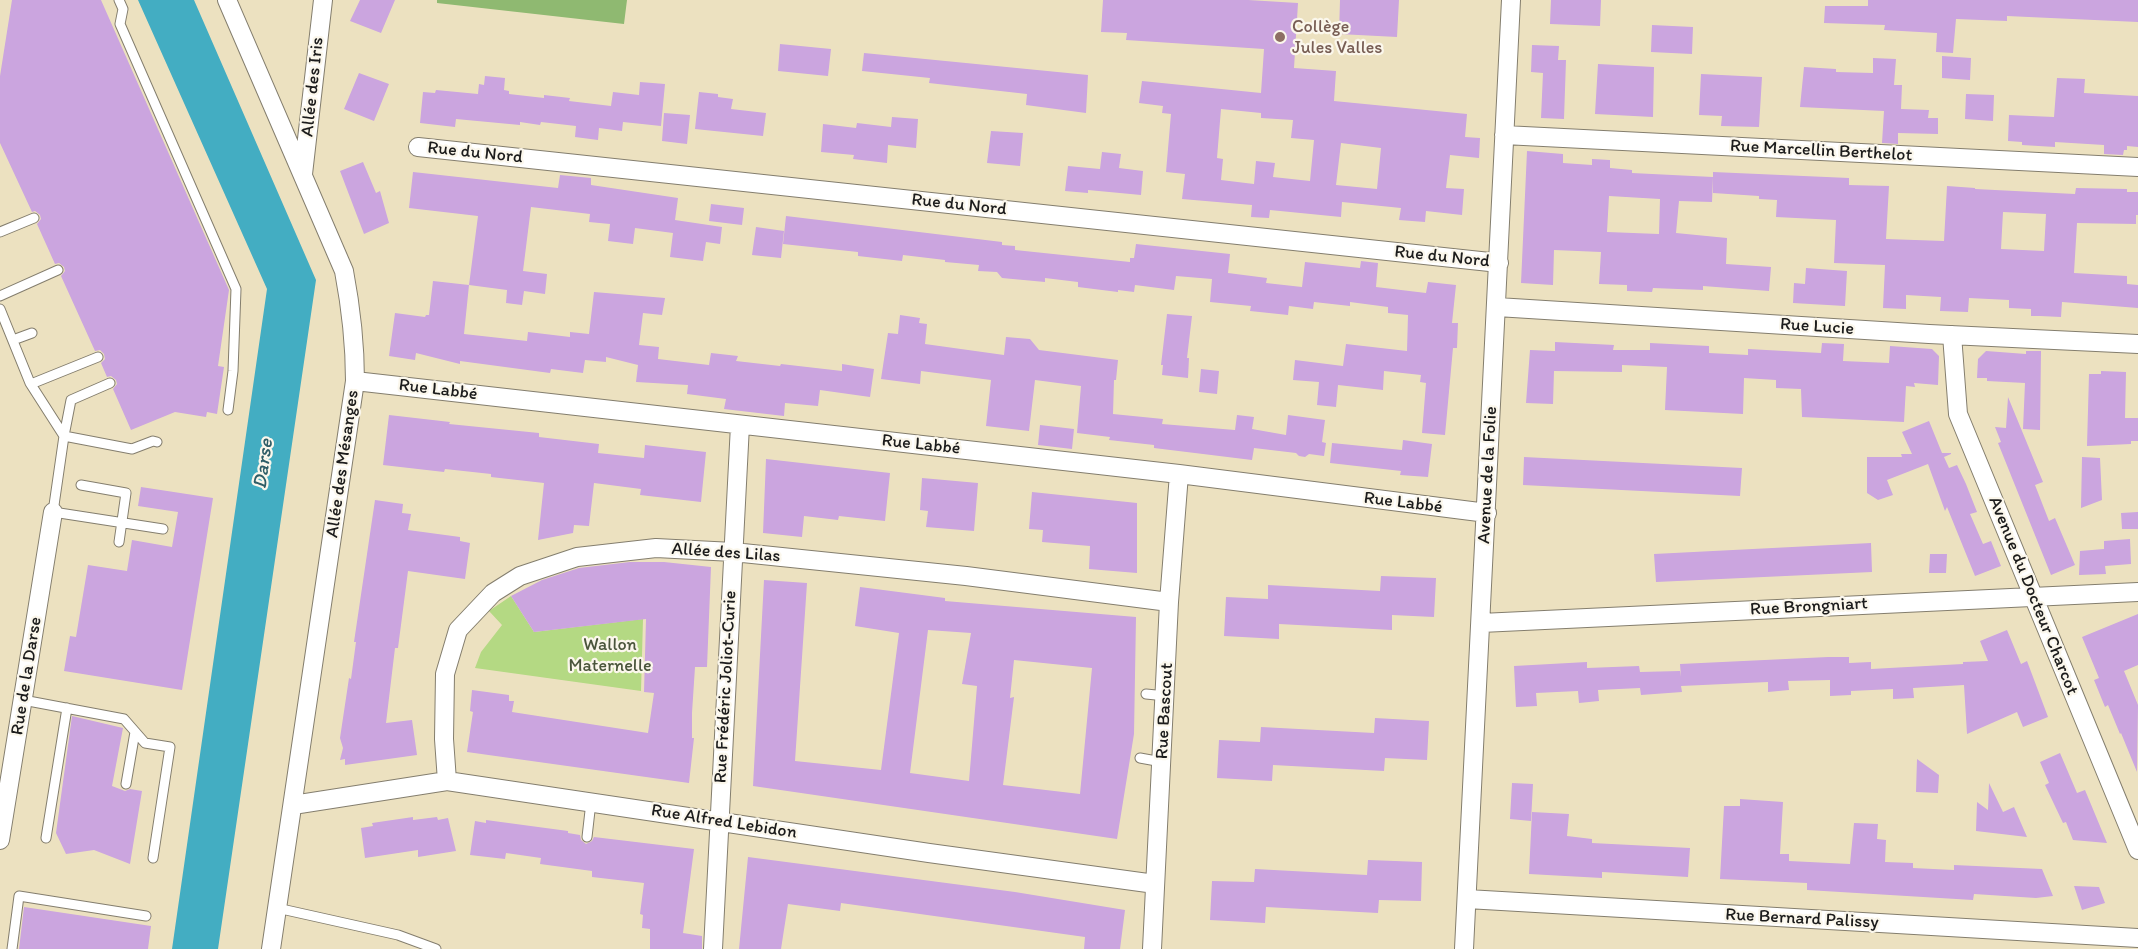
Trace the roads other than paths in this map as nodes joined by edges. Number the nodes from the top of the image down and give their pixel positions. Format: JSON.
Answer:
{"nodes":[{"id":1,"x":119,"y":0,"type":"edge"},
{"id":2,"x":227,"y":0,"type":"edge"},
{"id":3,"x":323,"y":0,"type":"edge"},
{"id":4,"x":1511,"y":0,"type":"edge"},
{"id":5,"x":1504,"y":135,"type":"junction"},
{"id":6,"x":418,"y":147,"type":"dead end"},
{"id":7,"x":2138,"y":167,"type":"edge"},
{"id":8,"x":303,"y":175,"type":"junction"},
{"id":9,"x":34,"y":218,"type":"dead end"},
{"id":10,"x":0,"y":232,"type":"edge"},
{"id":11,"x":1499,"y":263,"type":"junction"},
{"id":12,"x":58,"y":270,"type":"dead end"},
{"id":13,"x":0,"y":296,"type":"edge"},
{"id":14,"x":1497,"y":307,"type":"junction"},
{"id":15,"x":0,"y":309,"type":"edge"},
{"id":16,"x":32,"y":333,"type":"dead end"},
{"id":17,"x":1953,"y":335,"type":"junction"},
{"id":18,"x":13,"y":340,"type":"junction"},
{"id":19,"x":2138,"y":345,"type":"edge"},
{"id":20,"x":98,"y":357,"type":"dead end"},
{"id":21,"x":355,"y":381,"type":"junction"},
{"id":22,"x":110,"y":383,"type":"dead end"},
{"id":23,"x":31,"y":384,"type":"junction"},
{"id":24,"x":228,"y":410,"type":"dead end"},
{"id":25,"x":740,"y":425,"type":"junction"},
{"id":26,"x":64,"y":436,"type":"junction"},
{"id":27,"x":158,"y":442,"type":"dead end"},
{"id":28,"x":1179,"y":474,"type":"junction"},
{"id":29,"x":81,"y":485,"type":"dead end"},
{"id":30,"x":53,"y":512,"type":"junction"},
{"id":31,"x":1486,"y":513,"type":"junction"},
{"id":32,"x":122,"y":522,"type":"junction"},
{"id":33,"x":163,"y":529,"type":"dead end"},
{"id":34,"x":119,"y":542,"type":"dead end"},
{"id":35,"x":733,"y":552,"type":"junction"},
{"id":36,"x":2138,"y":592,"type":"edge"},
{"id":37,"x":2033,"y":597,"type":"junction"},
{"id":38,"x":1169,"y":602,"type":"junction"},
{"id":39,"x":1481,"y":623,"type":"junction"},
{"id":40,"x":1146,"y":694,"type":"dead end"},
{"id":41,"x":1166,"y":696,"type":"junction"},
{"id":42,"x":23,"y":700,"type":"junction"},
{"id":43,"x":67,"y":708,"type":"junction"},
{"id":44,"x":135,"y":732,"type":"junction"},
{"id":45,"x":1140,"y":758,"type":"dead end"},
{"id":46,"x":1162,"y":762,"type":"junction"},
{"id":47,"x":447,"y":781,"type":"junction"},
{"id":48,"x":126,"y":784,"type":"dead end"},
{"id":49,"x":591,"y":802,"type":"junction"},
{"id":50,"x":293,"y":805,"type":"junction"},
{"id":51,"x":720,"y":822,"type":"junction"},
{"id":52,"x":46,"y":837,"type":"dead end"},
{"id":53,"x":587,"y":837,"type":"dead end"},
{"id":54,"x":0,"y":840,"type":"edge"},
{"id":55,"x":2138,"y":850,"type":"edge"},
{"id":56,"x":153,"y":858,"type":"dead end"},
{"id":57,"x":1155,"y":884,"type":"junction"},
{"id":58,"x":1467,"y":899,"type":"junction"},
{"id":59,"x":277,"y":909,"type":"junction"},
{"id":60,"x":146,"y":916,"type":"dead end"},
{"id":61,"x":2138,"y":938,"type":"edge"},
{"id":62,"x":12,"y":949,"type":"edge"},
{"id":63,"x":271,"y":949,"type":"edge"},
{"id":64,"x":436,"y":949,"type":"edge"},
{"id":65,"x":713,"y":949,"type":"edge"},
{"id":66,"x":1152,"y":949,"type":"edge"},
{"id":67,"x":1464,"y":949,"type":"edge"}],
"edges":[{"from":1,"to":24,"type":"lane"},
{"from":2,"to":8,"type":"street","name":"Allée des Mésanges"},
{"from":3,"to":8,"type":"street","name":"Allée des Iris"},
{"from":4,"to":5,"type":"street","name":"Avenue de la Folie"},
{"from":5,"to":7,"type":"street","name":"Rue Marcellin Berthelot"},
{"from":5,"to":11,"type":"street","name":"Avenue de la Folie"},
{"from":6,"to":11,"type":"street","name":"Rue du Nord"},
{"from":8,"to":21,"type":"street","name":"Allée des Mésanges"},
{"from":9,"to":10,"type":"lane"},
{"from":11,"to":14,"type":"street","name":"Avenue de la Folie"},
{"from":12,"to":13,"type":"lane"},
{"from":14,"to":17,"type":"street","name":"Rue Lucie"},
{"from":14,"to":31,"type":"street","name":"Avenue de la Folie"},
{"from":15,"to":18,"type":"lane"},
{"from":16,"to":18,"type":"lane"},
{"from":17,"to":19,"type":"street","name":"Rue Lucie"},
{"from":17,"to":37,"type":"street","name":"Avenue du Docteur Charcot"},
{"from":18,"to":23,"type":"lane"},
{"from":20,"to":23,"type":"lane"},
{"from":21,"to":25,"type":"street","name":"Rue Labbé"},
{"from":21,"to":50,"type":"street","name":"Allée des Mésanges"},
{"from":22,"to":26,"type":"lane"},
{"from":23,"to":26,"type":"lane"},
{"from":25,"to":28,"type":"street","name":"Rue Labbé"},
{"from":25,"to":35,"type":"street","name":"Rue Frédéric Joliot-Curie"},
{"from":26,"to":27,"type":"lane"},
{"from":26,"to":30,"type":"lane"},
{"from":28,"to":31,"type":"street","name":"Rue Labbé"},
{"from":28,"to":38,"type":"street","name":"Rue Bascout"},
{"from":29,"to":32,"type":"lane"},
{"from":30,"to":32,"type":"lane"},
{"from":30,"to":42,"type":"street","name":"Rue de la Darse"},
{"from":31,"to":39,"type":"street","name":"Avenue de la Folie"},
{"from":32,"to":33,"type":"lane"},
{"from":32,"to":34,"type":"lane"},
{"from":35,"to":38,"type":"street","name":"Allée des Lilas"},
{"from":35,"to":47,"type":"street","name":"Allée des Lilas"},
{"from":35,"to":51,"type":"street","name":"Rue Frédéric Joliot-Curie"},
{"from":36,"to":37,"type":"street","name":"Rue Brongniart"},
{"from":37,"to":39,"type":"street","name":"Rue Brongniart"},
{"from":37,"to":55,"type":"street","name":"Avenue du Docteur Charcot"},
{"from":38,"to":41,"type":"street","name":"Rue Bascout"},
{"from":39,"to":58,"type":"street","name":"Avenue de la Folie"},
{"from":40,"to":41,"type":"lane"},
{"from":41,"to":46,"type":"street","name":"Rue Bascout"},
{"from":42,"to":43,"type":"lane"},
{"from":42,"to":54,"type":"street","name":"Rue de la Darse"},
{"from":43,"to":44,"type":"lane"},
{"from":43,"to":52,"type":"lane"},
{"from":44,"to":48,"type":"lane"},
{"from":44,"to":56,"type":"lane"},
{"from":45,"to":46,"type":"lane"},
{"from":46,"to":57,"type":"street","name":"Rue Bascout"},
{"from":47,"to":49,"type":"street","name":"Rue Alfred Lebidon"},
{"from":47,"to":50,"type":"street","name":"Rue Alfred Lebidon"},
{"from":49,"to":51,"type":"street","name":"Rue Alfred Lebidon"},
{"from":49,"to":53,"type":"lane"},
{"from":50,"to":59,"type":"street","name":"Allée des Mésanges"},
{"from":51,"to":57,"type":"street","name":"Rue Alfred Lebidon"},
{"from":51,"to":65,"type":"street","name":"Rue Frédéric Joliot-Curie"},
{"from":57,"to":66,"type":"street","name":"Rue Bascout"},
{"from":58,"to":61,"type":"street","name":"Rue Bernard Palissy"},
{"from":58,"to":67,"type":"street","name":"Avenue de la Folie"},
{"from":59,"to":63,"type":"street","name":"Allée des Mésanges"},
{"from":59,"to":64,"type":"lane"},
{"from":60,"to":62,"type":"lane"}]}
